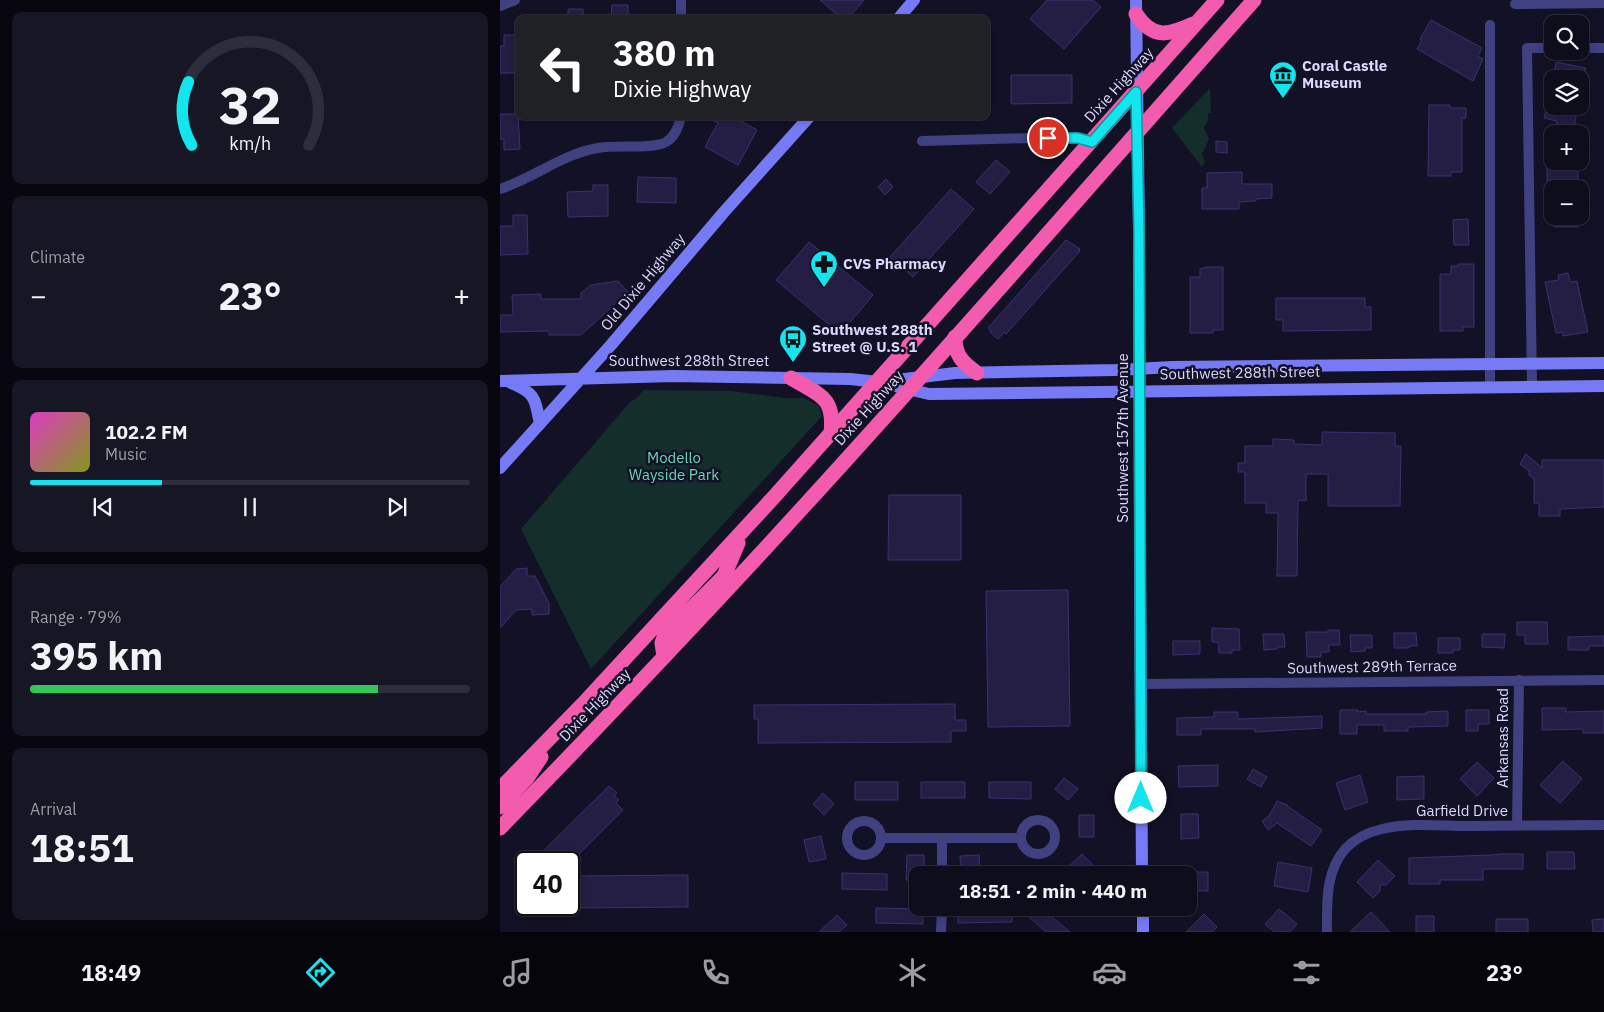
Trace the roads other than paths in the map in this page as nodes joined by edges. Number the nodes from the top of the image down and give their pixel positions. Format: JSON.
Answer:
{"nodes":[{"id":1,"x":515,"y":0,"type":"edge"},
{"id":2,"x":681,"y":0,"type":"edge"},
{"id":3,"x":914,"y":0,"type":"edge"},
{"id":4,"x":1217,"y":0,"type":"edge"},
{"id":5,"x":1254,"y":0,"type":"edge"},
{"id":6,"x":1604,"y":3,"type":"edge"},
{"id":7,"x":1515,"y":4,"type":"dead end"},
{"id":8,"x":500,"y":6,"type":"edge"},
{"id":9,"x":1136,"y":7,"type":"edge"},
{"id":10,"x":681,"y":15,"type":"edge"},
{"id":11,"x":901,"y":15,"type":"edge"},
{"id":12,"x":1199,"y":21,"type":"junction"},
{"id":13,"x":1490,"y":25,"type":"dead end"},
{"id":14,"x":1544,"y":48,"type":"edge"},
{"id":15,"x":1589,"y":48,"type":"edge"},
{"id":16,"x":1604,"y":48,"type":"edge"},
{"id":17,"x":1136,"y":92,"type":"junction"},
{"id":18,"x":680,"y":120,"type":"edge"},
{"id":19,"x":806,"y":120,"type":"edge"},
{"id":20,"x":1137,"y":132,"type":"junction"},
{"id":21,"x":922,"y":141,"type":"dead end"},
{"id":22,"x":1092,"y":142,"type":"junction"},
{"id":23,"x":500,"y":189,"type":"edge"},
{"id":24,"x":955,"y":337,"type":"junction"},
{"id":25,"x":1604,"y":363,"type":"edge"},
{"id":26,"x":1490,"y":364,"type":"junction"},
{"id":27,"x":1532,"y":364,"type":"junction"},
{"id":28,"x":1139,"y":369,"type":"junction"},
{"id":29,"x":977,"y":373,"type":"junction"},
{"id":30,"x":921,"y":376,"type":"junction"},
{"id":31,"x":582,"y":377,"type":"junction"},
{"id":32,"x":791,"y":378,"type":"junction"},
{"id":33,"x":502,"y":380,"type":"edge"},
{"id":34,"x":878,"y":382,"type":"junction"},
{"id":35,"x":1604,"y":386,"type":"edge"},
{"id":36,"x":1490,"y":387,"type":"junction"},
{"id":37,"x":1532,"y":387,"type":"junction"},
{"id":38,"x":910,"y":389,"type":"junction"},
{"id":39,"x":1140,"y":390,"type":"junction"},
{"id":40,"x":540,"y":424,"type":"junction"},
{"id":41,"x":831,"y":433,"type":"junction"},
{"id":42,"x":500,"y":468,"type":"edge"},
{"id":43,"x":744,"y":530,"type":"junction"},
{"id":44,"x":664,"y":657,"type":"junction"},
{"id":45,"x":1518,"y":680,"type":"junction"},
{"id":46,"x":1604,"y":680,"type":"edge"},
{"id":47,"x":1141,"y":684,"type":"junction"},
{"id":48,"x":556,"y":733,"type":"junction"},
{"id":49,"x":500,"y":789,"type":"edge"},
{"id":50,"x":500,"y":807,"type":"edge"},
{"id":51,"x":1604,"y":825,"type":"edge"},
{"id":52,"x":1517,"y":826,"type":"junction"},
{"id":53,"x":500,"y":828,"type":"edge"},
{"id":54,"x":882,"y":838,"type":"dead end"},
{"id":55,"x":942,"y":838,"type":"junction"},
{"id":56,"x":1020,"y":838,"type":"dead end"},
{"id":57,"x":942,"y":866,"type":"edge"},
{"id":58,"x":1142,"y":866,"type":"edge"},
{"id":59,"x":942,"y":916,"type":"edge"},
{"id":60,"x":1143,"y":916,"type":"edge"},
{"id":61,"x":941,"y":932,"type":"edge"},
{"id":62,"x":1143,"y":932,"type":"edge"},
{"id":63,"x":1327,"y":932,"type":"edge"}],
"edges":[{"from":1,"to":8,"type":"street"},
{"from":2,"to":10,"type":"street"},
{"from":3,"to":11,"type":"street"},
{"from":4,"to":12,"type":"highway","name":"Dixie Highway"},
{"from":5,"to":20,"type":"highway","name":"Dixie Highway"},
{"from":6,"to":7,"type":"street"},
{"from":9,"to":12,"type":"highway"},
{"from":9,"to":17,"type":"street","name":"Southwest 157th Avenue"},
{"from":12,"to":17,"type":"highway","name":"Dixie Highway"},
{"from":13,"to":26,"type":"street"},
{"from":14,"to":27,"type":"street"},
{"from":15,"to":16,"type":"street"},
{"from":17,"to":20,"type":"street","name":"Southwest 157th Avenue"},
{"from":17,"to":22,"type":"highway","name":"Dixie Highway"},
{"from":18,"to":23,"type":"street"},
{"from":19,"to":31,"type":"street","name":"Old Dixie Highway"},
{"from":20,"to":24,"type":"highway","name":"Dixie Highway"},
{"from":20,"to":28,"type":"street","name":"Southwest 157th Avenue"},
{"from":21,"to":22,"type":"street"},
{"from":22,"to":34,"type":"highway","name":"Dixie Highway"},
{"from":24,"to":29,"type":"highway"},
{"from":24,"to":30,"type":"highway","name":"Dixie Highway"},
{"from":25,"to":27,"type":"street","name":"Southwest 288th Street"},
{"from":26,"to":27,"type":"street","name":"Southwest 288th Street"},
{"from":26,"to":28,"type":"street","name":"Southwest 288th Street"},
{"from":26,"to":36,"type":"street"},
{"from":27,"to":37,"type":"street"},
{"from":28,"to":29,"type":"street","name":"Southwest 288th Street"},
{"from":28,"to":39,"type":"street","name":"Southwest 157th Avenue"},
{"from":29,"to":30,"type":"street","name":"Southwest 288th Street"},
{"from":30,"to":34,"type":"street","name":"Southwest 288th Street"},
{"from":30,"to":38,"type":"highway","name":"Dixie Highway"},
{"from":31,"to":32,"type":"street","name":"Southwest 288th Street"},
{"from":31,"to":33,"type":"street","name":"Southwest 288th Street"},
{"from":31,"to":40,"type":"street","name":"Old Dixie Highway"},
{"from":32,"to":34,"type":"street","name":"Southwest 288th Street"},
{"from":32,"to":41,"type":"highway"},
{"from":33,"to":40,"type":"street"},
{"from":34,"to":38,"type":"street","name":"Southwest 288th Street"},
{"from":34,"to":41,"type":"highway","name":"Dixie Highway"},
{"from":35,"to":37,"type":"street","name":"Southwest 288th Street"},
{"from":36,"to":37,"type":"street","name":"Southwest 288th Street"},
{"from":36,"to":39,"type":"street","name":"Southwest 288th Street"},
{"from":38,"to":39,"type":"street","name":"Southwest 288th Street"},
{"from":38,"to":44,"type":"highway","name":"Dixie Highway"},
{"from":39,"to":47,"type":"street","name":"Southwest 157th Avenue"},
{"from":40,"to":42,"type":"street","name":"Old Dixie Highway"},
{"from":41,"to":43,"type":"highway","name":"Dixie Highway"},
{"from":43,"to":44,"type":"highway"},
{"from":43,"to":48,"type":"highway","name":"Dixie Highway"},
{"from":44,"to":53,"type":"highway","name":"Dixie Highway"},
{"from":45,"to":46,"type":"street","name":"Southwest 289th Terrace"},
{"from":45,"to":47,"type":"street","name":"Southwest 289th Terrace"},
{"from":45,"to":52,"type":"street","name":"Arkansas Road"},
{"from":47,"to":58,"type":"street","name":"Southwest 157th Avenue"},
{"from":48,"to":49,"type":"highway","name":"Dixie Highway"},
{"from":48,"to":50,"type":"highway"},
{"from":51,"to":52,"type":"street","name":"Garfield Drive"},
{"from":52,"to":63,"type":"street","name":"Garfield Drive"},
{"from":54,"to":55,"type":"street"},
{"from":55,"to":56,"type":"street"},
{"from":55,"to":57,"type":"street"},
{"from":59,"to":61,"type":"street"},
{"from":60,"to":62,"type":"street"}]}
